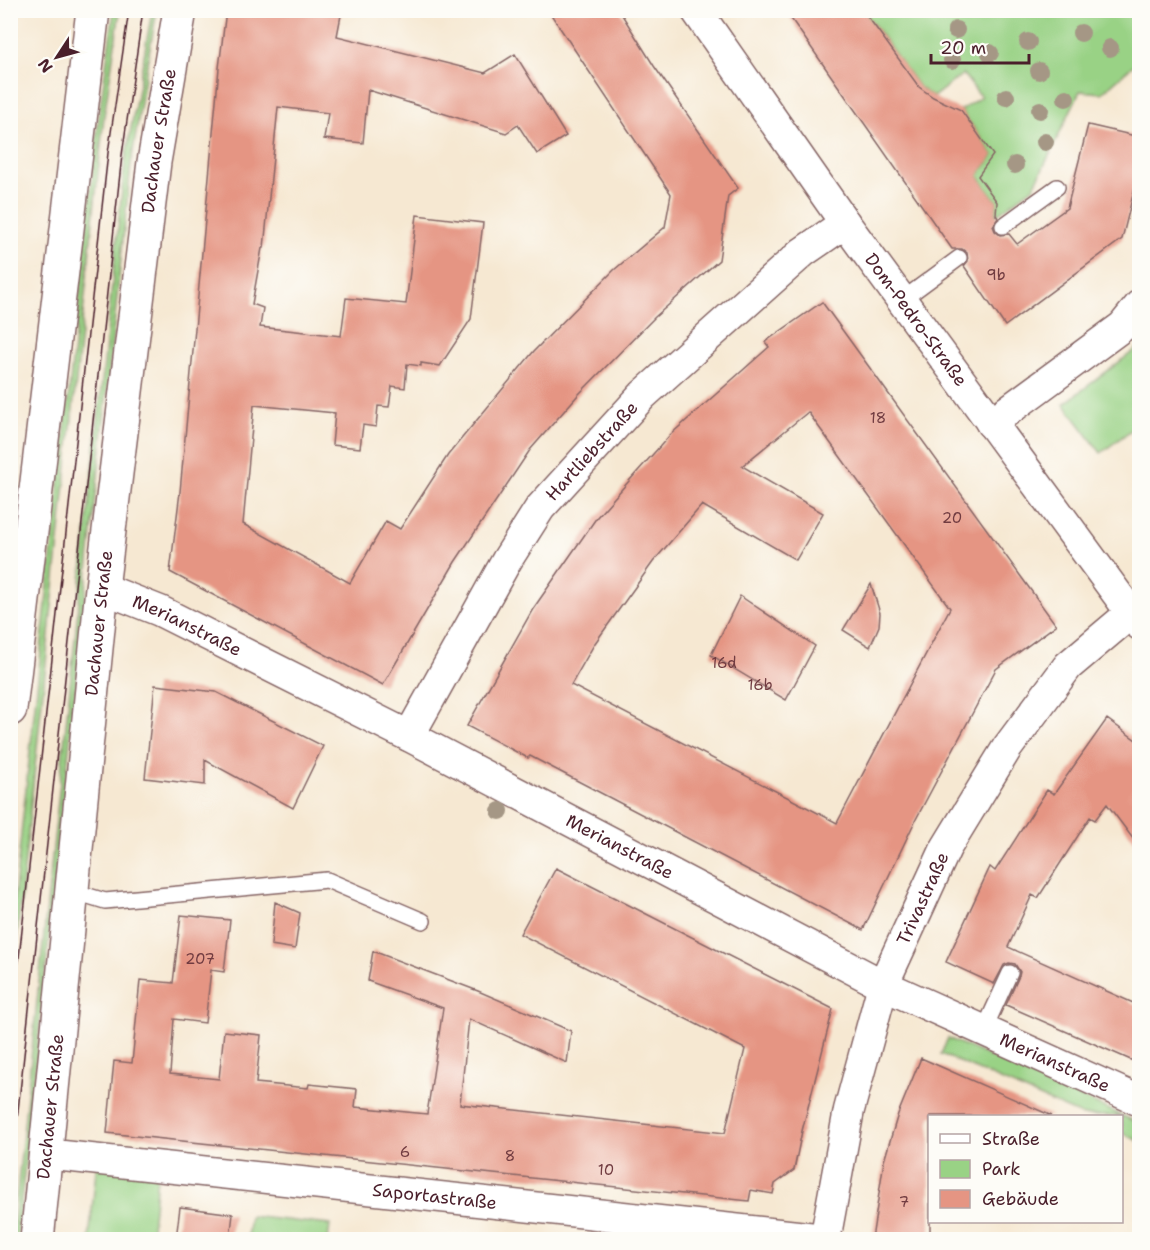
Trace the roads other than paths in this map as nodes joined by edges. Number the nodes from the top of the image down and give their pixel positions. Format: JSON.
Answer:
{"nodes":[{"id":1,"x":93,"y":10,"type":"edge"},
{"id":2,"x":180,"y":10,"type":"edge"},
{"id":3,"x":696,"y":10,"type":"edge"},
{"id":4,"x":1057,"y":187,"type":"dead end"},
{"id":5,"x":845,"y":223,"type":"junction"},
{"id":6,"x":1003,"y":226,"type":"dead end"},
{"id":7,"x":959,"y":258,"type":"dead end"},
{"id":8,"x":902,"y":300,"type":"junction"},
{"id":9,"x":1140,"y":305,"type":"edge"},
{"id":10,"x":992,"y":423,"type":"junction"},
{"id":11,"x":18,"y":564,"type":"edge"},
{"id":12,"x":102,"y":588,"type":"junction"},
{"id":13,"x":1135,"y":619,"type":"edge"},
{"id":14,"x":10,"y":709,"type":"edge"},
{"id":15,"x":410,"y":736,"type":"junction"},
{"id":16,"x":72,"y":891,"type":"junction"},
{"id":17,"x":423,"y":921,"type":"dead end"},
{"id":18,"x":1010,"y":973,"type":"dead end"},
{"id":19,"x":883,"y":985,"type":"junction"},
{"id":20,"x":983,"y":1032,"type":"junction"},
{"id":21,"x":1140,"y":1101,"type":"edge"},
{"id":22,"x":45,"y":1154,"type":"junction"},
{"id":23,"x":37,"y":1239,"type":"edge"},
{"id":24,"x":825,"y":1239,"type":"edge"}],
"edges":[{"from":1,"to":11,"type":"main road"},
{"from":2,"to":12,"type":"main road","name":"Dachauer Straße"},
{"from":3,"to":5,"type":"street","name":"Dom-Pedro-Straße"},
{"from":4,"to":6,"type":"lane"},
{"from":5,"to":8,"type":"street","name":"Dom-Pedro-Straße"},
{"from":5,"to":15,"type":"street","name":"Hartliebstraße"},
{"from":7,"to":8,"type":"lane"},
{"from":8,"to":10,"type":"street","name":"Dom-Pedro-Straße"},
{"from":9,"to":10,"type":"street"},
{"from":10,"to":13,"type":"street","name":"Dom-Pedro-Straße"},
{"from":11,"to":14,"type":"main road"},
{"from":12,"to":15,"type":"street","name":"Merianstraße"},
{"from":12,"to":16,"type":"main road","name":"Dachauer Straße"},
{"from":13,"to":19,"type":"street","name":"Trivastraße"},
{"from":15,"to":19,"type":"street","name":"Merianstraße"},
{"from":16,"to":17,"type":"lane"},
{"from":16,"to":22,"type":"main road","name":"Dachauer Straße"},
{"from":18,"to":20,"type":"lane"},
{"from":19,"to":20,"type":"street","name":"Merianstraße"},
{"from":19,"to":24,"type":"street","name":"Trivastraße"},
{"from":20,"to":21,"type":"street","name":"Merianstraße"},
{"from":22,"to":23,"type":"main road","name":"Dachauer Straße"},
{"from":22,"to":24,"type":"street","name":"Saportastraße"}]}
